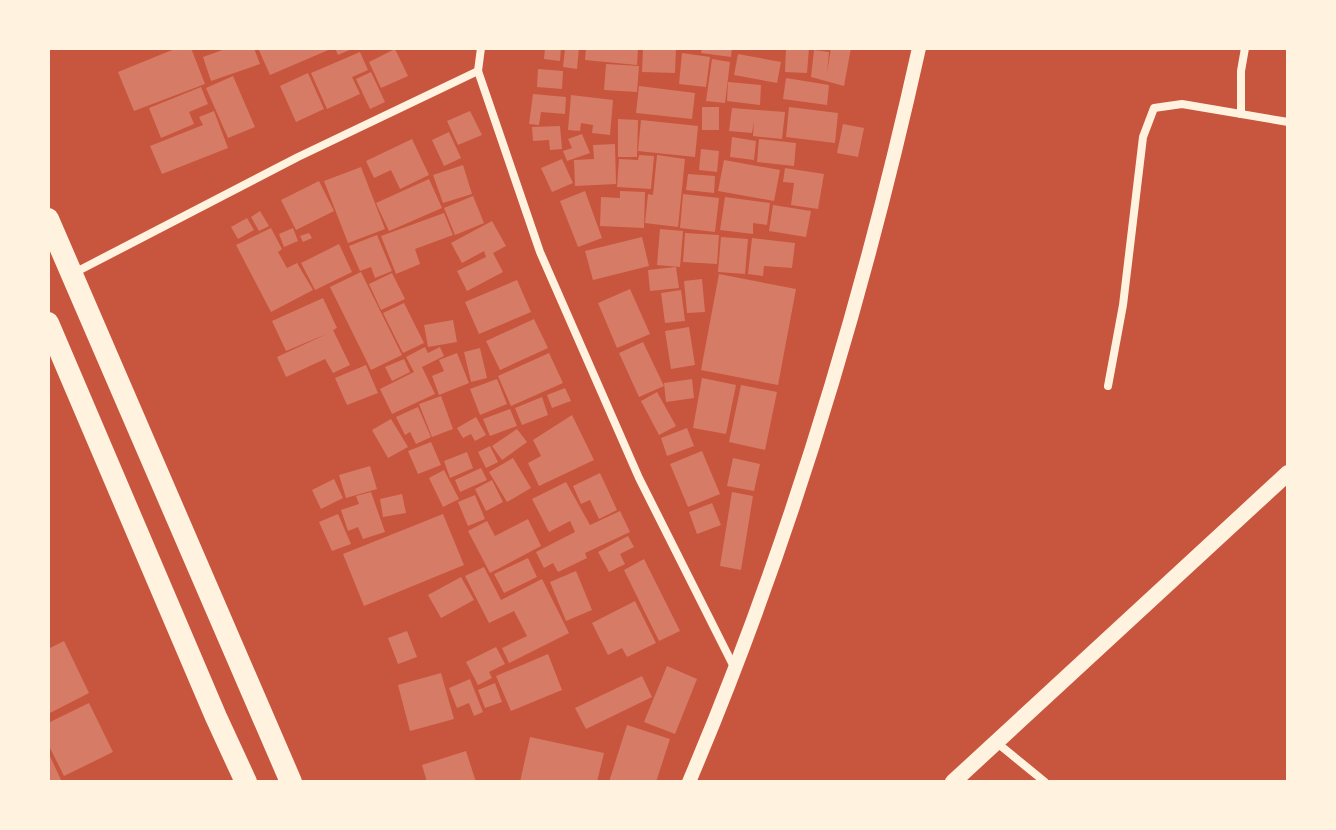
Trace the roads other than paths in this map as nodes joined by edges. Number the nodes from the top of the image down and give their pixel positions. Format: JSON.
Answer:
{"nodes":[{"id":1,"x":481,"y":48,"type":"edge"},
{"id":2,"x":919,"y":48,"type":"edge"},
{"id":3,"x":1245,"y":48,"type":"edge"},
{"id":4,"x":478,"y":71,"type":"junction"},
{"id":5,"x":1241,"y":114,"type":"junction"},
{"id":6,"x":1288,"y":122,"type":"edge"},
{"id":7,"x":48,"y":219,"type":"edge"},
{"id":8,"x":73,"y":274,"type":"junction"},
{"id":9,"x":48,"y":323,"type":"edge"},
{"id":10,"x":1108,"y":386,"type":"dead end"},
{"id":11,"x":1288,"y":473,"type":"edge"},
{"id":12,"x":736,"y":671,"type":"junction"},
{"id":13,"x":996,"y":742,"type":"junction"},
{"id":14,"x":246,"y":782,"type":"edge"},
{"id":15,"x":291,"y":782,"type":"edge"},
{"id":16,"x":689,"y":782,"type":"edge"},
{"id":17,"x":953,"y":782,"type":"edge"},
{"id":18,"x":1045,"y":782,"type":"edge"}],
"edges":[{"from":1,"to":4,"type":"street"},
{"from":2,"to":12,"type":"street"},
{"from":3,"to":5,"type":"street"},
{"from":4,"to":8,"type":"street"},
{"from":4,"to":12,"type":"street"},
{"from":5,"to":6,"type":"street"},
{"from":5,"to":10,"type":"street"},
{"from":7,"to":8,"type":"highway"},
{"from":8,"to":15,"type":"highway"},
{"from":9,"to":14,"type":"highway"},
{"from":11,"to":13,"type":"main road"},
{"from":12,"to":16,"type":"street"},
{"from":13,"to":17,"type":"main road"},
{"from":13,"to":18,"type":"street"}]}
